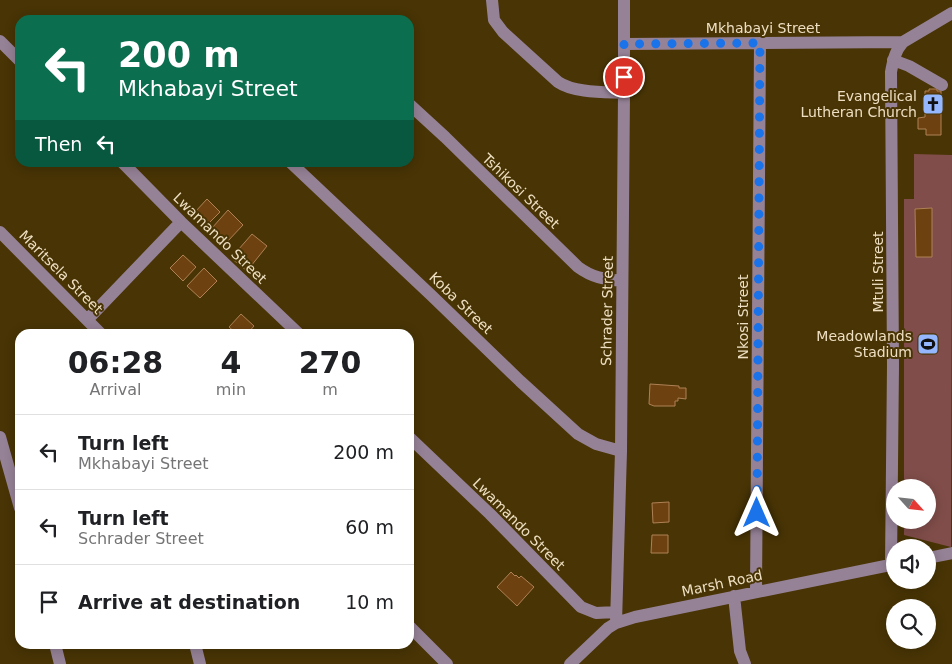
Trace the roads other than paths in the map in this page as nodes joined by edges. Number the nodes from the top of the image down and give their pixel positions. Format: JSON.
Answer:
{"nodes":[{"id":1,"x":492,"y":0,"type":"edge"},
{"id":2,"x":624,"y":0,"type":"edge"},
{"id":3,"x":952,"y":13,"type":"edge"},
{"id":4,"x":0,"y":41,"type":"edge"},
{"id":5,"x":903,"y":42,"type":"junction"},
{"id":6,"x":760,"y":43,"type":"junction"},
{"id":7,"x":624,"y":44,"type":"junction"},
{"id":8,"x":15,"y":56,"type":"edge"},
{"id":9,"x":894,"y":60,"type":"junction"},
{"id":10,"x":942,"y":85,"type":"dead end"},
{"id":11,"x":624,"y":93,"type":"junction"},
{"id":12,"x":414,"y":109,"type":"edge"},
{"id":13,"x":127,"y":167,"type":"edge"},
{"id":14,"x":295,"y":167,"type":"edge"},
{"id":15,"x":181,"y":222,"type":"junction"},
{"id":16,"x":0,"y":232,"type":"edge"},
{"id":17,"x":622,"y":281,"type":"junction"},
{"id":18,"x":87,"y":320,"type":"junction"},
{"id":19,"x":96,"y":329,"type":"edge"},
{"id":20,"x":294,"y":329,"type":"edge"},
{"id":21,"x":0,"y":437,"type":"edge"},
{"id":22,"x":414,"y":442,"type":"edge"},
{"id":23,"x":621,"y":450,"type":"junction"},
{"id":24,"x":15,"y":490,"type":"edge"},
{"id":25,"x":893,"y":539,"type":"edge"},
{"id":26,"x":952,"y":553,"type":"edge"},
{"id":27,"x":936,"y":556,"type":"edge"},
{"id":28,"x":886,"y":565,"type":"edge"},
{"id":29,"x":756,"y":591,"type":"junction"},
{"id":30,"x":734,"y":596,"type":"junction"},
{"id":31,"x":616,"y":617,"type":"junction"},
{"id":32,"x":414,"y":631,"type":"edge"},
{"id":33,"x":56,"y":649,"type":"edge"},
{"id":34,"x":196,"y":649,"type":"edge"},
{"id":35,"x":60,"y":664,"type":"edge"},
{"id":36,"x":200,"y":664,"type":"edge"},
{"id":37,"x":446,"y":664,"type":"edge"},
{"id":38,"x":570,"y":664,"type":"edge"},
{"id":39,"x":745,"y":664,"type":"edge"}],
"edges":[{"from":1,"to":11,"type":"street"},
{"from":2,"to":7,"type":"street","name":"Schrader Street"},
{"from":3,"to":5,"type":"street"},
{"from":4,"to":8,"type":"street"},
{"from":5,"to":6,"type":"street","name":"Mkhabayi Street"},
{"from":5,"to":9,"type":"street","name":"Mtuli Street"},
{"from":6,"to":7,"type":"street","name":"Mkhabayi Street"},
{"from":6,"to":29,"type":"street","name":"Nkosi Street"},
{"from":7,"to":11,"type":"street","name":"Schrader Street"},
{"from":9,"to":10,"type":"street"},
{"from":9,"to":25,"type":"street","name":"Mtuli Street"},
{"from":11,"to":17,"type":"street","name":"Schrader Street"},
{"from":12,"to":17,"type":"street","name":"Tshikosi Street"},
{"from":13,"to":15,"type":"street","name":"Lwamando Street"},
{"from":14,"to":23,"type":"street","name":"Koba Street"},
{"from":15,"to":18,"type":"street"},
{"from":15,"to":20,"type":"street","name":"Lwamando Street"},
{"from":16,"to":18,"type":"street","name":"Maritsela Street"},
{"from":17,"to":23,"type":"street","name":"Schrader Street"},
{"from":18,"to":19,"type":"street","name":"Maritsela Street"},
{"from":21,"to":24,"type":"street"},
{"from":22,"to":31,"type":"street","name":"Lwamando Street"},
{"from":23,"to":31,"type":"street","name":"Schrader Street"},
{"from":26,"to":27,"type":"street"},
{"from":28,"to":29,"type":"street","name":"Marsh Road"},
{"from":29,"to":30,"type":"street","name":"Marsh Road"},
{"from":30,"to":31,"type":"street","name":"Marsh Road"},
{"from":30,"to":39,"type":"street"},
{"from":31,"to":38,"type":"street","name":"Marsh Road"},
{"from":32,"to":37,"type":"street"},
{"from":33,"to":35,"type":"street"},
{"from":34,"to":36,"type":"street"}]}
